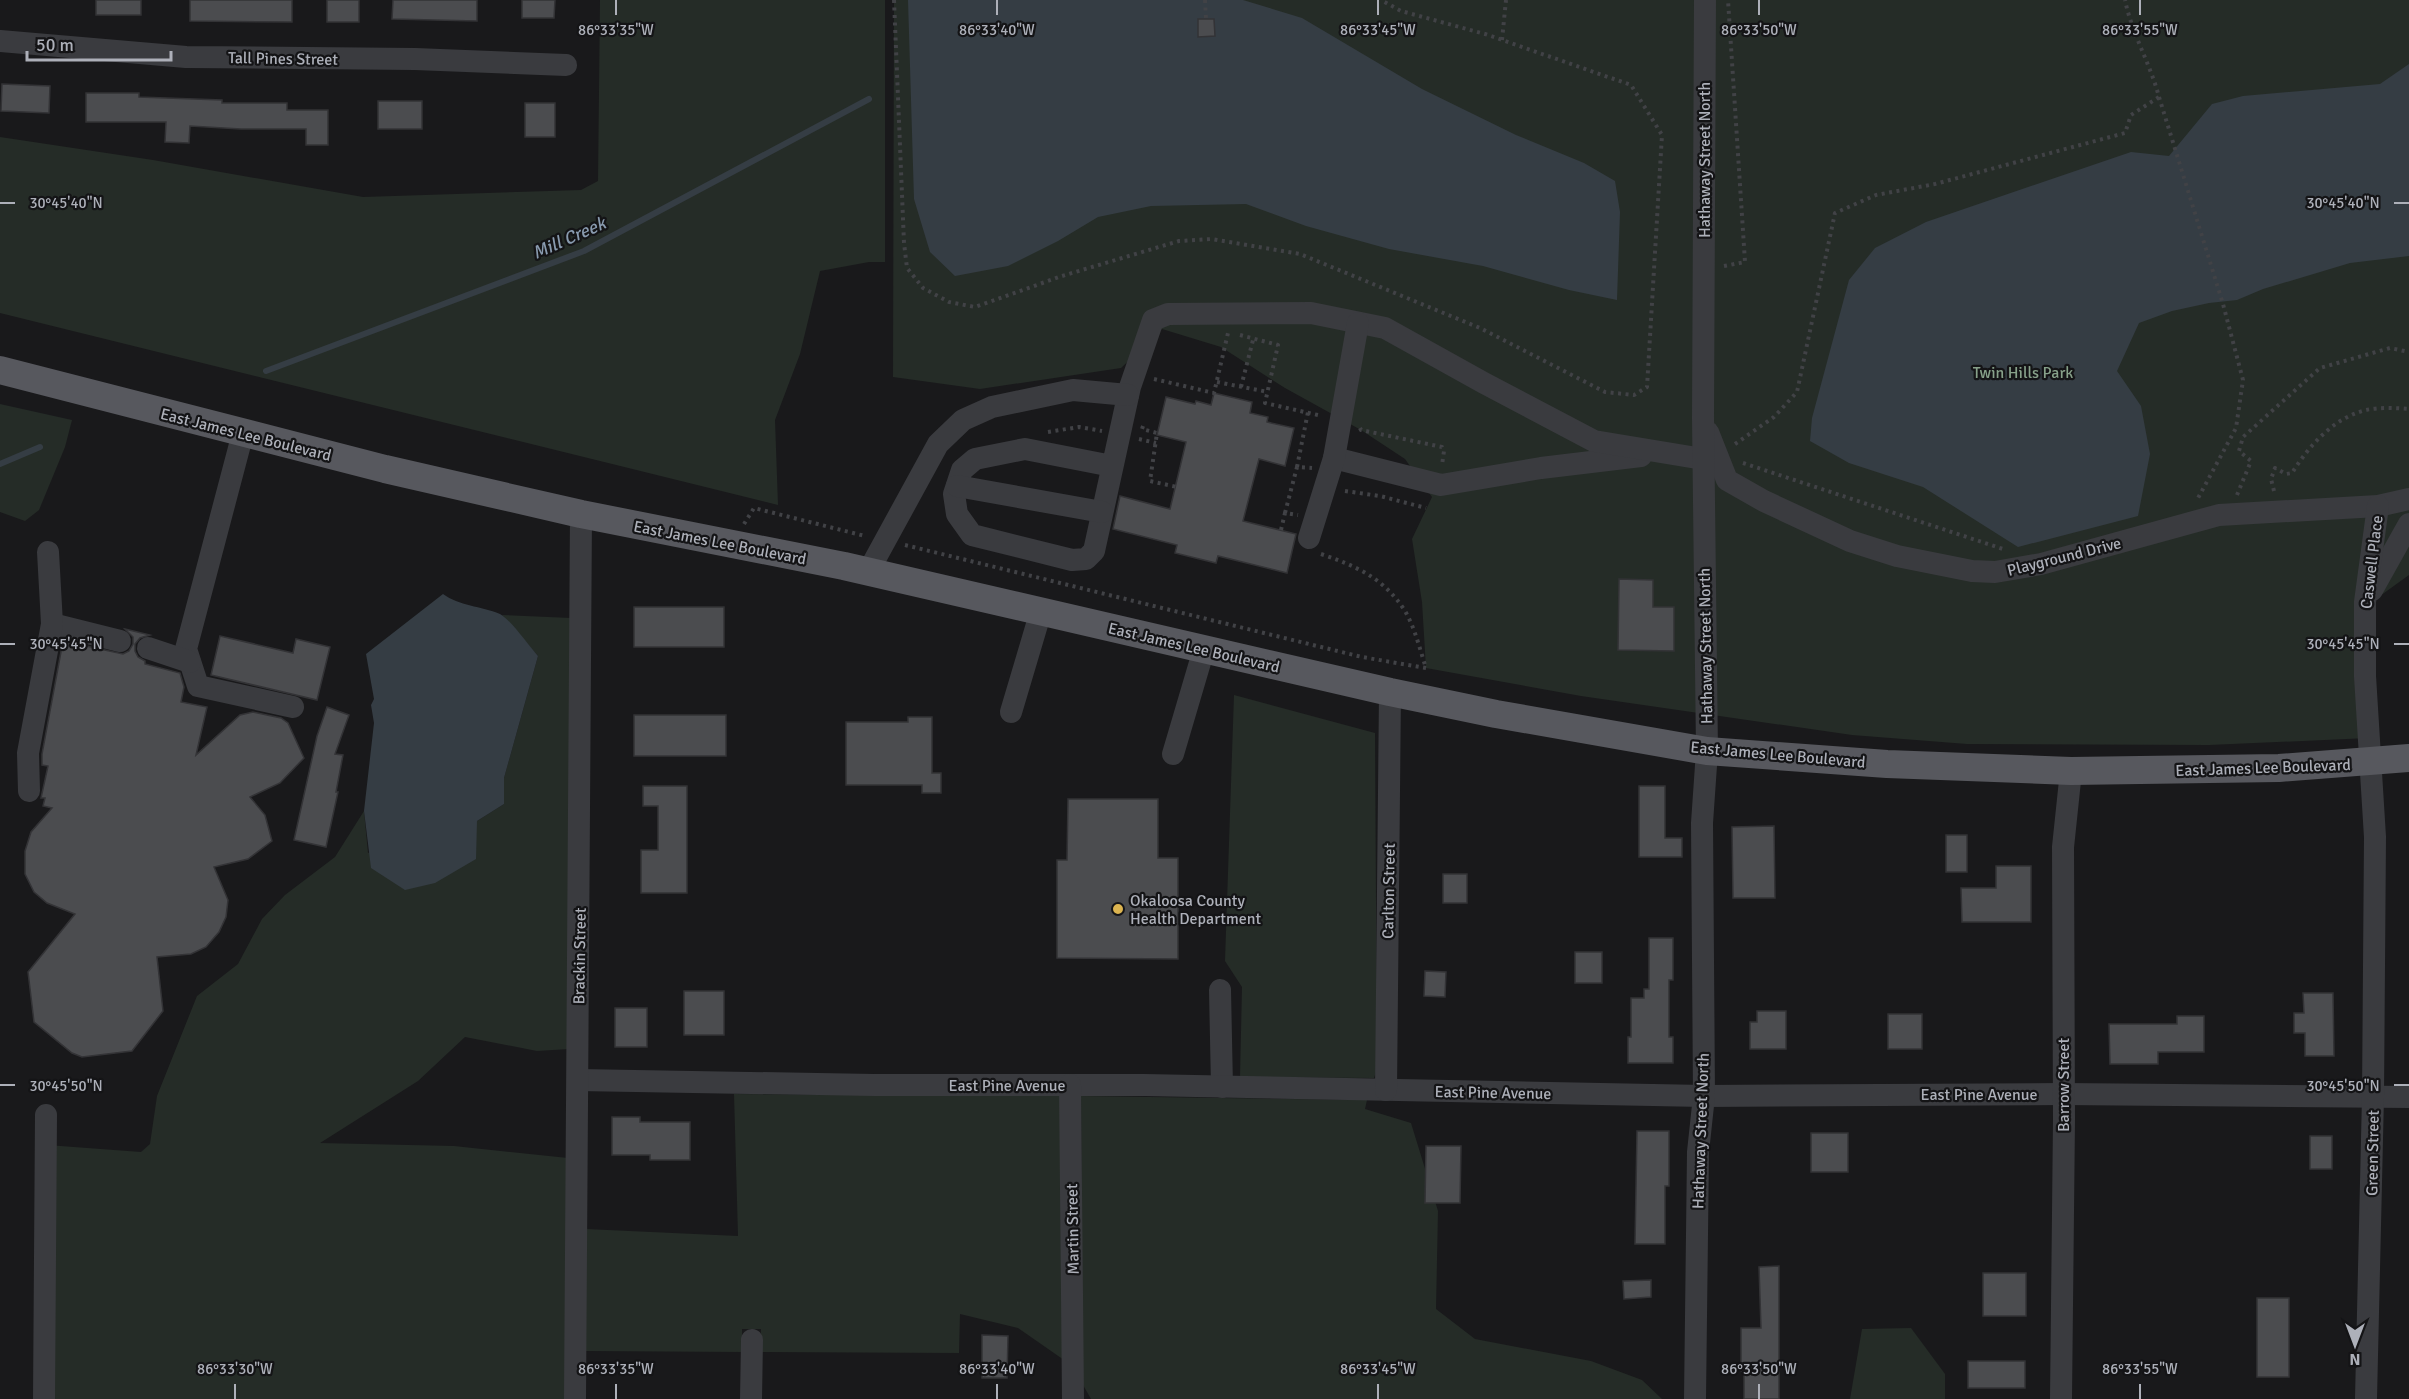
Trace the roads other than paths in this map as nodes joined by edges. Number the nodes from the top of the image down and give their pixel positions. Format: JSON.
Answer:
{"nodes":[{"id":1,"x":1705,"y":0,"type":"edge"},
{"id":2,"x":0,"y":41,"type":"edge"},
{"id":3,"x":566,"y":65,"type":"dead end"},
{"id":4,"x":1358,"y":323,"type":"junction"},
{"id":5,"x":0,"y":370,"type":"edge"},
{"id":6,"x":1128,"y":395,"type":"junction"},
{"id":7,"x":1703,"y":418,"type":"junction"},
{"id":8,"x":243,"y":433,"type":"junction"},
{"id":9,"x":946,"y":435,"type":"junction"},
{"id":10,"x":1666,"y":453,"type":"junction"},
{"id":11,"x":1703,"y":459,"type":"junction"},
{"id":12,"x":1325,"y":463,"type":"junction"},
{"id":13,"x":967,"y":466,"type":"junction"},
{"id":14,"x":1112,"y":466,"type":"junction"},
{"id":15,"x":957,"y":486,"type":"junction"},
{"id":16,"x":2409,"y":499,"type":"edge"},
{"id":17,"x":2378,"y":506,"type":"junction"},
{"id":18,"x":1102,"y":512,"type":"junction"},
{"id":19,"x":581,"y":514,"type":"junction"},
{"id":20,"x":2409,"y":524,"type":"edge"},
{"id":21,"x":1309,"y":534,"type":"road end"},
{"id":22,"x":48,"y":552,"type":"dead end"},
{"id":23,"x":868,"y":572,"type":"junction"},
{"id":24,"x":2365,"y":602,"type":"junction"},
{"id":25,"x":1041,"y":612,"type":"junction"},
{"id":26,"x":52,"y":624,"type":"junction"},
{"id":27,"x":120,"y":641,"type":"dead end"},
{"id":28,"x":148,"y":648,"type":"dead end"},
{"id":29,"x":1204,"y":649,"type":"junction"},
{"id":30,"x":190,"y":662,"type":"junction"},
{"id":31,"x":1390,"y":692,"type":"junction"},
{"id":32,"x":293,"y":707,"type":"dead end"},
{"id":33,"x":1011,"y":712,"type":"dead end"},
{"id":34,"x":1707,"y":751,"type":"junction"},
{"id":35,"x":1173,"y":754,"type":"dead end"},
{"id":36,"x":2409,"y":758,"type":"edge"},
{"id":37,"x":2370,"y":763,"type":"junction"},
{"id":38,"x":2071,"y":771,"type":"junction"},
{"id":39,"x":29,"y":791,"type":"dead end"},
{"id":40,"x":1220,"y":990,"type":"dead end"},
{"id":41,"x":578,"y":1080,"type":"junction"},
{"id":42,"x":1070,"y":1085,"type":"junction"},
{"id":43,"x":1221,"y":1087,"type":"junction"},
{"id":44,"x":1386,"y":1090,"type":"junction"},
{"id":45,"x":2063,"y":1094,"type":"junction"},
{"id":46,"x":1704,"y":1096,"type":"junction"},
{"id":47,"x":2373,"y":1096,"type":"junction"},
{"id":48,"x":2409,"y":1096,"type":"edge"},
{"id":49,"x":46,"y":1115,"type":"dead end"},
{"id":50,"x":752,"y":1340,"type":"dead end"},
{"id":51,"x":45,"y":1399,"type":"edge"},
{"id":52,"x":575,"y":1399,"type":"edge"},
{"id":53,"x":751,"y":1399,"type":"edge"},
{"id":54,"x":1073,"y":1399,"type":"edge"},
{"id":55,"x":1695,"y":1399,"type":"edge"},
{"id":56,"x":2061,"y":1399,"type":"edge"},
{"id":57,"x":2366,"y":1399,"type":"edge"}],
"edges":[{"from":1,"to":7,"type":"street","name":"Hathaway Street North"},
{"from":2,"to":3,"type":"street","name":"Tall Pines Street"},
{"from":4,"to":6,"type":"street"},
{"from":4,"to":10,"type":"street"},
{"from":4,"to":12,"type":"street"},
{"from":5,"to":8,"type":"main road","name":"East James Lee Boulevard"},
{"from":6,"to":9,"type":"street"},
{"from":6,"to":14,"type":"street"},
{"from":7,"to":11,"type":"street","name":"Hathaway Street North"},
{"from":7,"to":17,"type":"street","name":"Playground Drive"},
{"from":8,"to":19,"type":"main road","name":"East James Lee Boulevard"},
{"from":8,"to":30,"type":"street"},
{"from":9,"to":13,"type":"street"},
{"from":9,"to":23,"type":"street"},
{"from":10,"to":11,"type":"street"},
{"from":10,"to":12,"type":"street"},
{"from":11,"to":34,"type":"street","name":"Hathaway Street North"},
{"from":12,"to":21,"type":"street"},
{"from":13,"to":14,"type":"street"},
{"from":13,"to":15,"type":"street"},
{"from":14,"to":18,"type":"street"},
{"from":15,"to":18,"type":"street"},
{"from":15,"to":18,"type":"street"},
{"from":16,"to":17,"type":"street","name":"Playground Drive"},
{"from":17,"to":24,"type":"street","name":"Caswell Place"},
{"from":19,"to":23,"type":"main road","name":"East James Lee Boulevard"},
{"from":19,"to":41,"type":"street","name":"Brackin Street"},
{"from":20,"to":24,"type":"street"},
{"from":22,"to":26,"type":"street"},
{"from":23,"to":25,"type":"main road","name":"East James Lee Boulevard"},
{"from":24,"to":37,"type":"street","name":"Caswell Place"},
{"from":25,"to":29,"type":"main road","name":"East James Lee Boulevard"},
{"from":25,"to":33,"type":"street"},
{"from":26,"to":27,"type":"street"},
{"from":26,"to":39,"type":"street"},
{"from":28,"to":30,"type":"street"},
{"from":29,"to":31,"type":"main road","name":"East James Lee Boulevard"},
{"from":29,"to":35,"type":"street"},
{"from":30,"to":32,"type":"street"},
{"from":31,"to":34,"type":"main road","name":"East James Lee Boulevard"},
{"from":31,"to":44,"type":"street","name":"Carlton Street"},
{"from":34,"to":38,"type":"main road","name":"East James Lee Boulevard"},
{"from":34,"to":46,"type":"street","name":"Hathaway Street North"},
{"from":36,"to":37,"type":"main road","name":"East James Lee Boulevard"},
{"from":37,"to":38,"type":"main road","name":"East James Lee Boulevard"},
{"from":37,"to":47,"type":"street","name":"Green Street"},
{"from":38,"to":45,"type":"street","name":"Barrow Street"},
{"from":40,"to":43,"type":"street"},
{"from":41,"to":42,"type":"street","name":"East Pine Avenue"},
{"from":41,"to":52,"type":"street","name":"Brackin Street"},
{"from":42,"to":43,"type":"street","name":"East Pine Avenue"},
{"from":42,"to":54,"type":"street","name":"Martin Street"},
{"from":43,"to":44,"type":"street","name":"East Pine Avenue"},
{"from":44,"to":46,"type":"street","name":"East Pine Avenue"},
{"from":45,"to":46,"type":"street","name":"East Pine Avenue"},
{"from":45,"to":47,"type":"street","name":"East Pine Avenue"},
{"from":45,"to":56,"type":"street","name":"Barrow Street"},
{"from":46,"to":55,"type":"street","name":"Hathaway Street North"},
{"from":47,"to":48,"type":"street","name":"East Pine Avenue"},
{"from":47,"to":57,"type":"street","name":"Green Street"},
{"from":49,"to":51,"type":"street"},
{"from":50,"to":53,"type":"street"}]}
